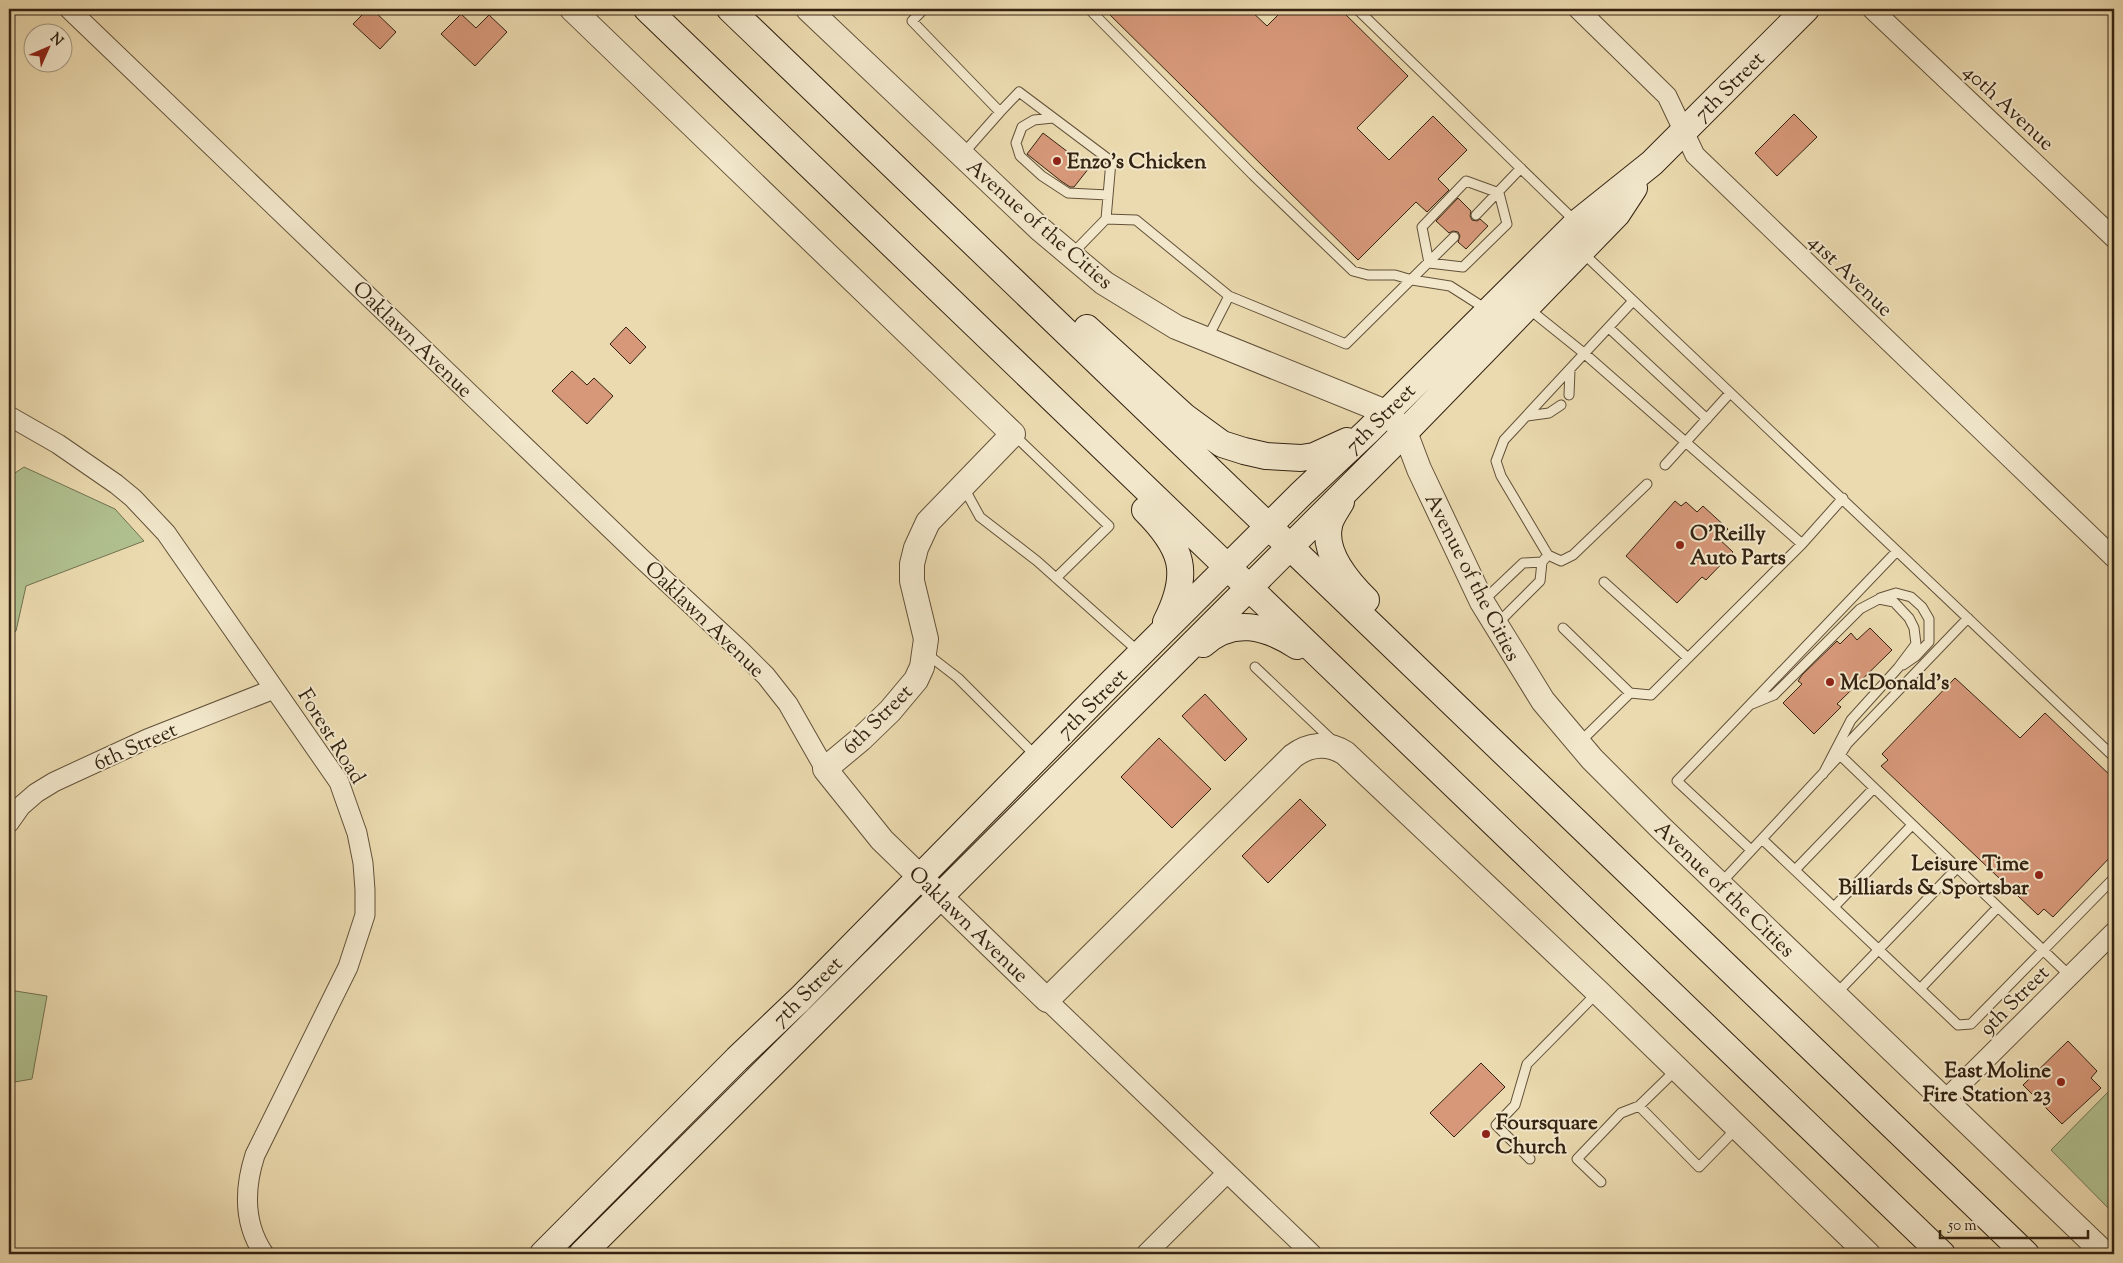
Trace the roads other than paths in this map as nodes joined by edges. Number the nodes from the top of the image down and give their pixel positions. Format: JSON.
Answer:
{"nodes":[{"id":1,"x":70,"y":9,"type":"edge"},
{"id":2,"x":572,"y":9,"type":"edge"},
{"id":3,"x":647,"y":9,"type":"edge"},
{"id":4,"x":730,"y":9,"type":"edge"},
{"id":5,"x":808,"y":9,"type":"edge"},
{"id":6,"x":924,"y":9,"type":"edge"},
{"id":7,"x":1089,"y":9,"type":"edge"},
{"id":8,"x":1358,"y":9,"type":"edge"},
{"id":9,"x":1578,"y":9,"type":"edge"},
{"id":10,"x":1806,"y":9,"type":"edge"},
{"id":11,"x":1872,"y":9,"type":"edge"},
{"id":12,"x":1000,"y":112,"type":"junction"},
{"id":13,"x":1053,"y":118,"type":"junction"},
{"id":14,"x":1683,"y":131,"type":"junction"},
{"id":15,"x":962,"y":155,"type":"junction"},
{"id":16,"x":1652,"y":163,"type":"junction"},
{"id":17,"x":892,"y":164,"type":"junction"},
{"id":18,"x":1521,"y":168,"type":"junction"},
{"id":19,"x":1499,"y":193,"type":"junction"},
{"id":20,"x":1108,"y":196,"type":"junction"},
{"id":21,"x":1476,"y":215,"type":"dead end"},
{"id":22,"x":1106,"y":219,"type":"junction"},
{"id":23,"x":1577,"y":222,"type":"junction"},
{"id":24,"x":1454,"y":237,"type":"dead end"},
{"id":25,"x":2114,"y":238,"type":"edge"},
{"id":26,"x":1581,"y":251,"type":"junction"},
{"id":27,"x":1070,"y":256,"type":"junction"},
{"id":28,"x":1429,"y":263,"type":"junction"},
{"id":29,"x":1412,"y":280,"type":"junction"},
{"id":30,"x":1229,"y":296,"type":"junction"},
{"id":31,"x":1633,"y":301,"type":"junction"},
{"id":32,"x":1527,"y":307,"type":"junction"},
{"id":33,"x":1488,"y":310,"type":"junction"},
{"id":34,"x":966,"y":317,"type":"junction"},
{"id":35,"x":1608,"y":328,"type":"junction"},
{"id":36,"x":1206,"y":339,"type":"junction"},
{"id":37,"x":1585,"y":354,"type":"junction"},
{"id":38,"x":1570,"y":370,"type":"junction"},
{"id":39,"x":1730,"y":393,"type":"junction"},
{"id":40,"x":1569,"y":395,"type":"dead end"},
{"id":41,"x":1561,"y":405,"type":"dead end"},
{"id":42,"x":9,"y":416,"type":"edge"},
{"id":43,"x":1527,"y":416,"type":"junction"},
{"id":44,"x":1707,"y":419,"type":"junction"},
{"id":45,"x":1377,"y":422,"type":"junction"},
{"id":46,"x":1404,"y":432,"type":"junction"},
{"id":47,"x":1013,"y":434,"type":"junction"},
{"id":48,"x":1685,"y":442,"type":"junction"},
{"id":49,"x":1665,"y":465,"type":"dead end"},
{"id":50,"x":1351,"y":484,"type":"junction"},
{"id":51,"x":1646,"y":484,"type":"dead end"},
{"id":52,"x":962,"y":486,"type":"junction"},
{"id":53,"x":1843,"y":498,"type":"junction"},
{"id":54,"x":1267,"y":527,"type":"junction"},
{"id":55,"x":1802,"y":544,"type":"junction"},
{"id":56,"x":1289,"y":547,"type":"junction"},
{"id":57,"x":1897,"y":551,"type":"junction"},
{"id":58,"x":1545,"y":558,"type":"junction"},
{"id":59,"x":2114,"y":558,"type":"edge"},
{"id":60,"x":1227,"y":567,"type":"junction"},
{"id":61,"x":1056,"y":578,"type":"junction"},
{"id":62,"x":1604,"y":582,"type":"dead end"},
{"id":63,"x":1248,"y":587,"type":"junction"},
{"id":64,"x":1879,"y":599,"type":"junction"},
{"id":65,"x":1482,"y":602,"type":"junction"},
{"id":66,"x":1968,"y":618,"type":"junction"},
{"id":67,"x":1495,"y":626,"type":"junction"},
{"id":68,"x":1563,"y":628,"type":"dead end"},
{"id":69,"x":1149,"y":645,"type":"junction"},
{"id":70,"x":925,"y":652,"type":"junction"},
{"id":71,"x":1688,"y":658,"type":"junction"},
{"id":72,"x":1255,"y":667,"type":"dead end"},
{"id":73,"x":1332,"y":668,"type":"junction"},
{"id":74,"x":1898,"y":668,"type":"junction"},
{"id":75,"x":274,"y":689,"type":"junction"},
{"id":76,"x":1630,"y":692,"type":"junction"},
{"id":77,"x":1142,"y":694,"type":"junction"},
{"id":78,"x":1749,"y":705,"type":"junction"},
{"id":79,"x":1578,"y":744,"type":"junction"},
{"id":80,"x":1345,"y":753,"type":"junction"},
{"id":81,"x":1840,"y":756,"type":"junction"},
{"id":82,"x":2114,"y":757,"type":"edge"},
{"id":83,"x":1038,"y":758,"type":"junction"},
{"id":84,"x":825,"y":769,"type":"junction"},
{"id":85,"x":1823,"y":774,"type":"junction"},
{"id":86,"x":1874,"y":788,"type":"junction"},
{"id":87,"x":1568,"y":815,"type":"junction"},
{"id":88,"x":9,"y":823,"type":"edge"},
{"id":89,"x":1912,"y":825,"type":"junction"},
{"id":90,"x":1762,"y":839,"type":"junction"},
{"id":91,"x":1751,"y":850,"type":"junction"},
{"id":92,"x":1957,"y":868,"type":"junction"},
{"id":93,"x":1795,"y":870,"type":"junction"},
{"id":94,"x":919,"y":877,"type":"junction"},
{"id":95,"x":2114,"y":878,"type":"edge"},
{"id":96,"x":1720,"y":884,"type":"junction"},
{"id":97,"x":941,"y":896,"type":"junction"},
{"id":98,"x":1834,"y":907,"type":"junction"},
{"id":99,"x":1998,"y":907,"type":"junction"},
{"id":100,"x":2114,"y":932,"type":"edge"},
{"id":101,"x":1879,"y":950,"type":"junction"},
{"id":102,"x":2043,"y":951,"type":"junction"},
{"id":103,"x":2070,"y":976,"type":"junction"},
{"id":104,"x":1920,"y":989,"type":"junction"},
{"id":105,"x":1598,"y":992,"type":"junction"},
{"id":106,"x":1836,"y":995,"type":"junction"},
{"id":107,"x":1047,"y":1000,"type":"junction"},
{"id":108,"x":1677,"y":1069,"type":"junction"},
{"id":109,"x":1945,"y":1100,"type":"junction"},
{"id":110,"x":1639,"y":1106,"type":"junction"},
{"id":111,"x":1737,"y":1128,"type":"junction"},
{"id":112,"x":1530,"y":1159,"type":"dead end"},
{"id":113,"x":1227,"y":1172,"type":"junction"},
{"id":114,"x":1601,"y":1182,"type":"dead end"},
{"id":115,"x":264,"y":1254,"type":"edge"},
{"id":116,"x":543,"y":1254,"type":"edge"},
{"id":117,"x":582,"y":1254,"type":"edge"},
{"id":118,"x":1146,"y":1254,"type":"edge"},
{"id":119,"x":1312,"y":1254,"type":"edge"},
{"id":120,"x":1868,"y":1254,"type":"edge"},
{"id":121,"x":1942,"y":1254,"type":"edge"},
{"id":122,"x":2026,"y":1254,"type":"edge"},
{"id":123,"x":2105,"y":1254,"type":"edge"}],
"edges":[{"from":1,"to":84,"type":"street","name":"Oaklawn Avenue"},
{"from":2,"to":47,"type":"street"},
{"from":3,"to":34,"type":"main road"},
{"from":4,"to":17,"type":"main road"},
{"from":5,"to":15,"type":"street","name":"Avenue of the Cities"},
{"from":6,"to":12,"type":"lane"},
{"from":7,"to":29,"type":"lane"},
{"from":8,"to":18,"type":"lane"},
{"from":9,"to":14,"type":"street","name":"41st Avenue"},
{"from":10,"to":14,"type":"main road","name":"7th Street"},
{"from":11,"to":25,"type":"street","name":"40th Avenue"},
{"from":12,"to":13,"type":"lane"},
{"from":12,"to":15,"type":"lane"},
{"from":13,"to":20,"type":"lane"},
{"from":13,"to":20,"type":"lane"},
{"from":14,"to":16,"type":"main road","name":"7th Street"},
{"from":14,"to":59,"type":"street","name":"41st Avenue"},
{"from":15,"to":27,"type":"street","name":"Avenue of the Cities"},
{"from":16,"to":23,"type":"main road","name":"7th Street"},
{"from":16,"to":26,"type":"main road","name":"7th Street"},
{"from":17,"to":45,"type":"main road"},
{"from":17,"to":54,"type":"main road"},
{"from":18,"to":19,"type":"lane"},
{"from":18,"to":23,"type":"lane"},
{"from":19,"to":21,"type":"lane"},
{"from":19,"to":28,"type":"lane"},
{"from":19,"to":28,"type":"lane"},
{"from":20,"to":22,"type":"lane"},
{"from":22,"to":27,"type":"lane"},
{"from":22,"to":30,"type":"lane"},
{"from":23,"to":33,"type":"main road","name":"7th Street"},
{"from":24,"to":28,"type":"lane"},
{"from":26,"to":31,"type":"lane"},
{"from":26,"to":32,"type":"main road","name":"7th Street"},
{"from":27,"to":36,"type":"street","name":"Avenue of the Cities"},
{"from":28,"to":29,"type":"lane"},
{"from":29,"to":30,"type":"lane"},
{"from":29,"to":33,"type":"lane"},
{"from":30,"to":36,"type":"lane"},
{"from":31,"to":35,"type":"lane"},
{"from":31,"to":39,"type":"lane"},
{"from":32,"to":37,"type":"lane"},
{"from":32,"to":46,"type":"main road","name":"7th Street"},
{"from":33,"to":45,"type":"main road","name":"7th Street"},
{"from":34,"to":60,"type":"main road"},
{"from":34,"to":69,"type":"main road"},
{"from":35,"to":37,"type":"lane"},
{"from":35,"to":44,"type":"lane"},
{"from":36,"to":45,"type":"street","name":"Avenue of the Cities"},
{"from":37,"to":38,"type":"lane"},
{"from":37,"to":48,"type":"lane"},
{"from":38,"to":40,"type":"lane"},
{"from":38,"to":43,"type":"lane"},
{"from":39,"to":44,"type":"lane"},
{"from":39,"to":53,"type":"lane"},
{"from":41,"to":43,"type":"lane"},
{"from":42,"to":75,"type":"street","name":"Forest Road"},
{"from":43,"to":58,"type":"lane"},
{"from":44,"to":48,"type":"lane"},
{"from":45,"to":46,"type":"street","name":"Avenue of the Cities"},
{"from":45,"to":54,"type":"main road","name":"7th Street"},
{"from":46,"to":50,"type":"main road","name":"7th Street"},
{"from":46,"to":65,"type":"street","name":"Avenue of the Cities"},
{"from":47,"to":52,"type":"street","name":"6th Street"},
{"from":47,"to":61,"type":"lane"},
{"from":48,"to":49,"type":"lane"},
{"from":48,"to":55,"type":"lane"},
{"from":50,"to":56,"type":"main road","name":"7th Street"},
{"from":50,"to":87,"type":"main road"},
{"from":51,"to":58,"type":"lane"},
{"from":52,"to":61,"type":"lane"},
{"from":52,"to":70,"type":"street","name":"6th Street"},
{"from":53,"to":55,"type":"lane"},
{"from":53,"to":57,"type":"lane"},
{"from":54,"to":56,"type":"main road"},
{"from":54,"to":60,"type":"main road","name":"7th Street"},
{"from":55,"to":71,"type":"lane"},
{"from":56,"to":63,"type":"main road","name":"7th Street"},
{"from":56,"to":87,"type":"main road"},
{"from":57,"to":66,"type":"lane"},
{"from":57,"to":78,"type":"lane"},
{"from":58,"to":65,"type":"lane"},
{"from":58,"to":67,"type":"lane"},
{"from":60,"to":63,"type":"main road"},
{"from":60,"to":69,"type":"main road","name":"7th Street"},
{"from":61,"to":69,"type":"lane"},
{"from":62,"to":71,"type":"lane"},
{"from":63,"to":73,"type":"main road"},
{"from":63,"to":77,"type":"main road","name":"7th Street"},
{"from":64,"to":74,"type":"lane"},
{"from":64,"to":74,"type":"lane"},
{"from":64,"to":78,"type":"lane"},
{"from":65,"to":67,"type":"street","name":"Avenue of the Cities"},
{"from":66,"to":81,"type":"lane"},
{"from":66,"to":82,"type":"lane"},
{"from":67,"to":79,"type":"street","name":"Avenue of the Cities"},
{"from":68,"to":76,"type":"lane"},
{"from":69,"to":83,"type":"main road","name":"7th Street"},
{"from":70,"to":83,"type":"lane"},
{"from":70,"to":84,"type":"street","name":"6th Street"},
{"from":71,"to":76,"type":"lane"},
{"from":72,"to":80,"type":"lane"},
{"from":73,"to":77,"type":"main road"},
{"from":73,"to":121,"type":"main road"},
{"from":74,"to":85,"type":"lane"},
{"from":75,"to":88,"type":"street","name":"6th Street"},
{"from":75,"to":115,"type":"street","name":"Forest Road"},
{"from":76,"to":79,"type":"lane"},
{"from":77,"to":97,"type":"main road","name":"7th Street"},
{"from":78,"to":91,"type":"lane"},
{"from":79,"to":96,"type":"street","name":"Avenue of the Cities"},
{"from":80,"to":105,"type":"street"},
{"from":80,"to":107,"type":"street"},
{"from":81,"to":85,"type":"lane"},
{"from":81,"to":86,"type":"lane"},
{"from":83,"to":94,"type":"main road","name":"7th Street"},
{"from":84,"to":94,"type":"street","name":"Oaklawn Avenue"},
{"from":85,"to":90,"type":"lane"},
{"from":86,"to":89,"type":"lane"},
{"from":86,"to":93,"type":"lane"},
{"from":87,"to":122,"type":"main road"},
{"from":89,"to":92,"type":"lane"},
{"from":89,"to":98,"type":"lane"},
{"from":90,"to":91,"type":"lane"},
{"from":90,"to":93,"type":"lane"},
{"from":91,"to":96,"type":"lane"},
{"from":92,"to":99,"type":"lane"},
{"from":92,"to":101,"type":"lane"},
{"from":93,"to":98,"type":"lane"},
{"from":94,"to":97,"type":"street","name":"Oaklawn Avenue"},
{"from":94,"to":116,"type":"main road","name":"7th Street"},
{"from":95,"to":102,"type":"lane"},
{"from":96,"to":106,"type":"street","name":"Avenue of the Cities"},
{"from":97,"to":107,"type":"street","name":"Oaklawn Avenue"},
{"from":97,"to":117,"type":"main road","name":"7th Street"},
{"from":98,"to":101,"type":"lane"},
{"from":99,"to":102,"type":"lane"},
{"from":99,"to":104,"type":"lane"},
{"from":100,"to":103,"type":"street","name":"9th Street"},
{"from":101,"to":104,"type":"lane"},
{"from":101,"to":106,"type":"lane"},
{"from":102,"to":103,"type":"lane"},
{"from":102,"to":104,"type":"lane"},
{"from":103,"to":109,"type":"street","name":"9th Street"},
{"from":105,"to":108,"type":"street"},
{"from":105,"to":112,"type":"lane"},
{"from":106,"to":109,"type":"street","name":"Avenue of the Cities"},
{"from":107,"to":113,"type":"street","name":"Oaklawn Avenue"},
{"from":108,"to":110,"type":"lane"},
{"from":108,"to":111,"type":"street"},
{"from":109,"to":123,"type":"street","name":"Avenue of the Cities"},
{"from":110,"to":111,"type":"lane"},
{"from":110,"to":114,"type":"lane"},
{"from":111,"to":120,"type":"street"},
{"from":113,"to":118,"type":"street"},
{"from":113,"to":119,"type":"street","name":"Oaklawn Avenue"}]}
